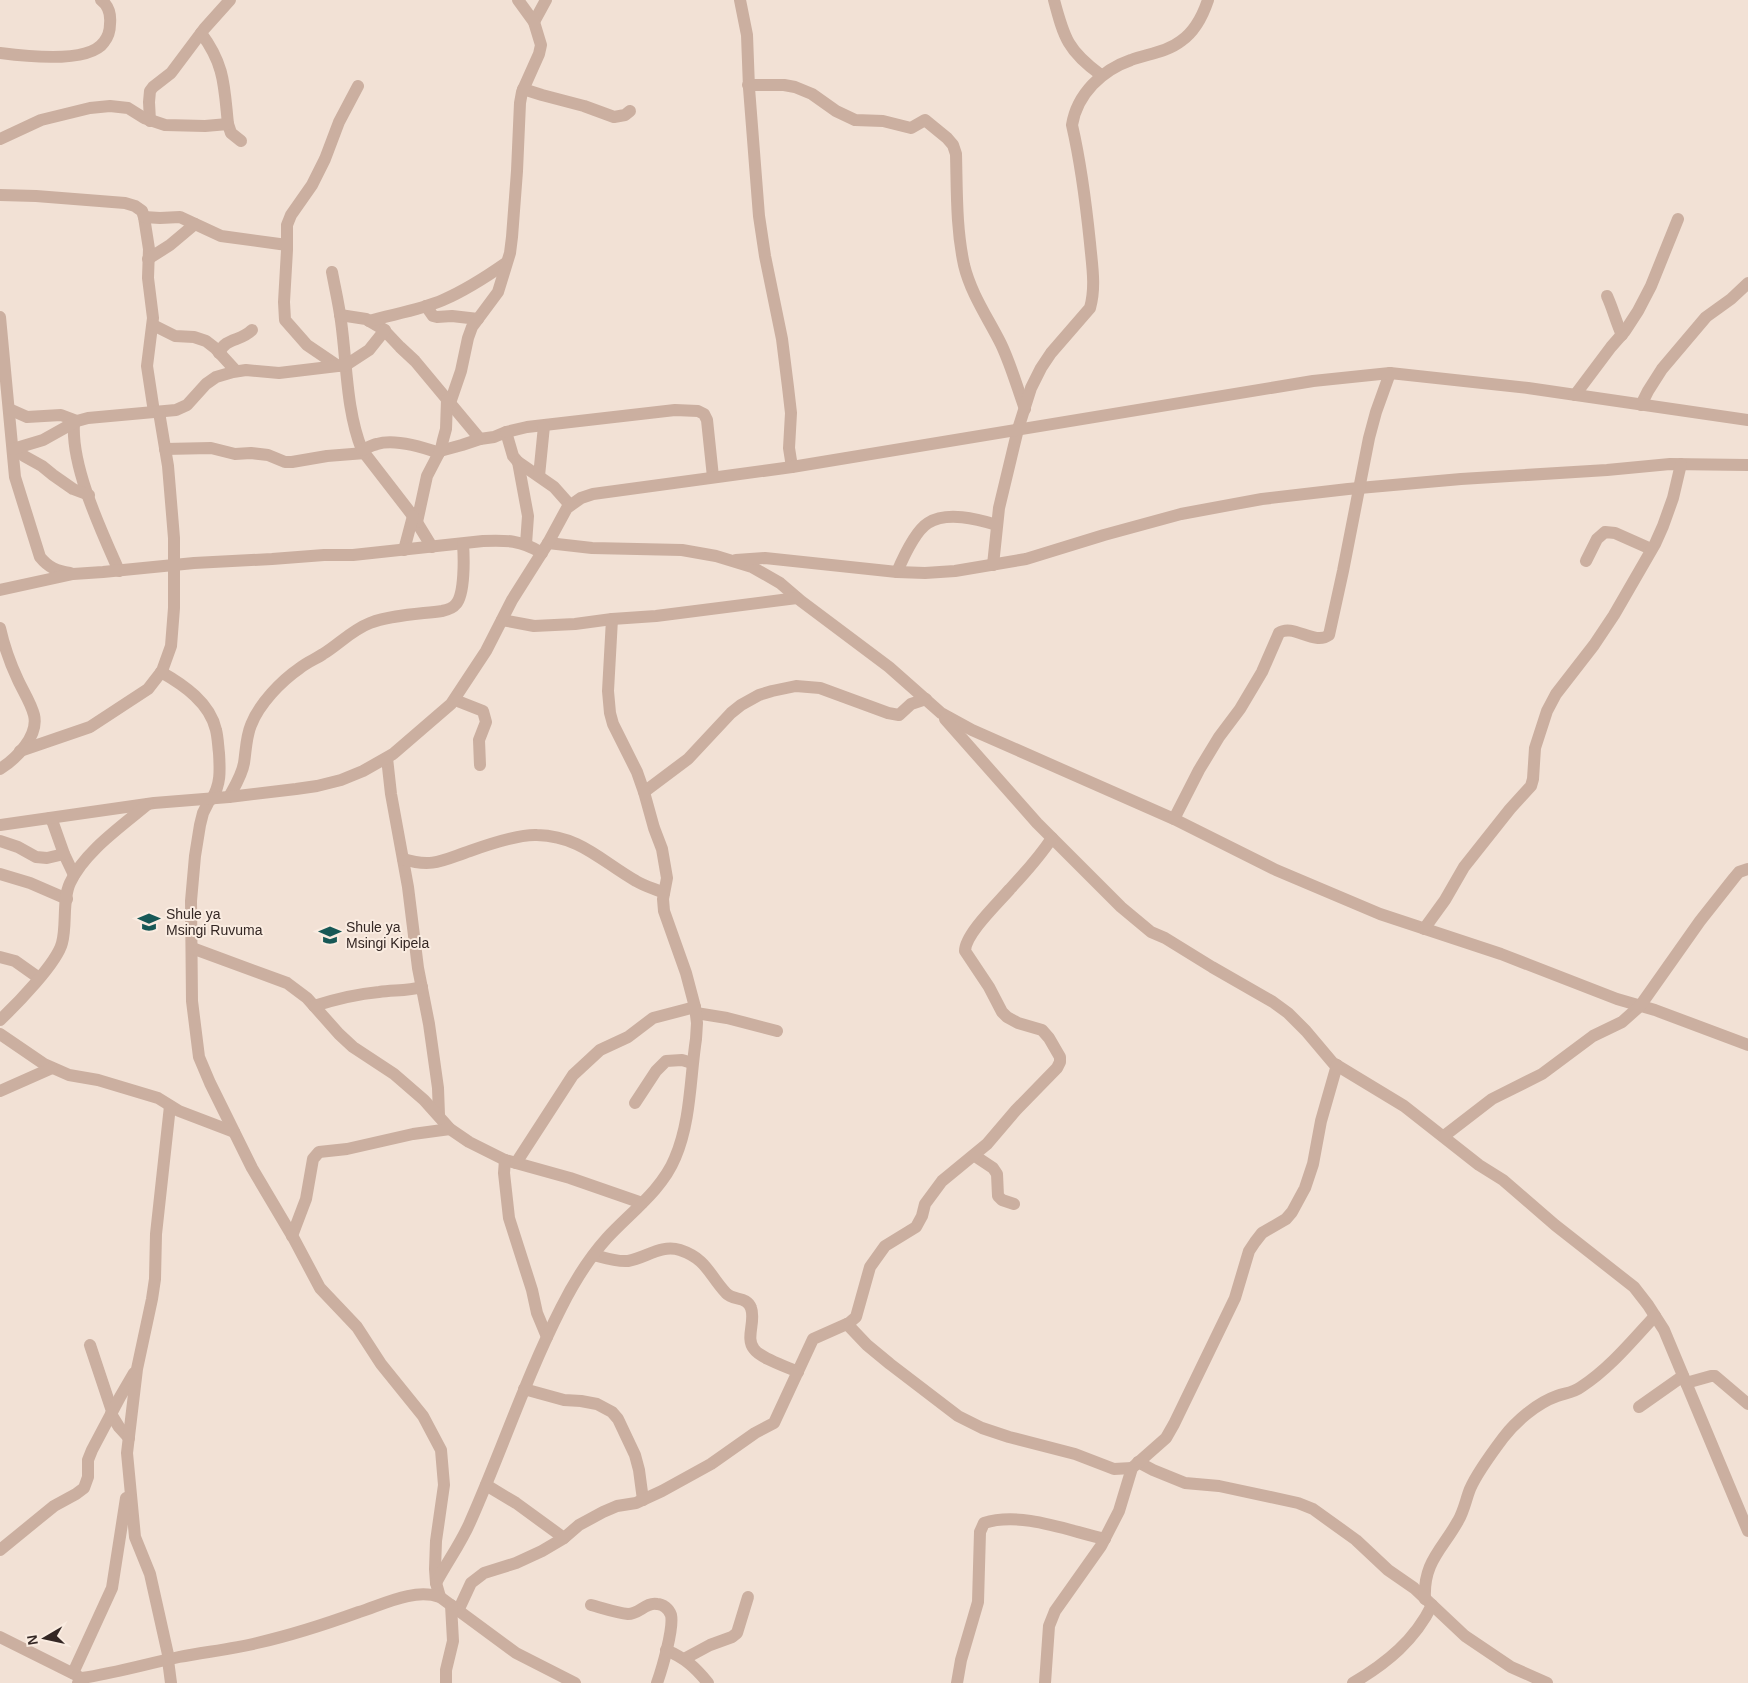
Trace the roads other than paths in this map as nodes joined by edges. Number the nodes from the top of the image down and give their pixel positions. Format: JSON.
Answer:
{"nodes":[{"id":1,"x":101,"y":0,"type":"edge"},
{"id":2,"x":230,"y":0,"type":"edge"},
{"id":3,"x":518,"y":0,"type":"edge"},
{"id":4,"x":546,"y":0,"type":"edge"},
{"id":5,"x":740,"y":0,"type":"edge"},
{"id":6,"x":1054,"y":0,"type":"edge"},
{"id":7,"x":1208,"y":0,"type":"edge"},
{"id":8,"x":534,"y":22,"type":"junction"},
{"id":9,"x":201,"y":33,"type":"junction"},
{"id":10,"x":0,"y":53,"type":"edge"},
{"id":11,"x":1101,"y":75,"type":"junction"},
{"id":12,"x":748,"y":85,"type":"junction"},
{"id":13,"x":358,"y":86,"type":"dead end"},
{"id":14,"x":524,"y":88,"type":"junction"},
{"id":15,"x":630,"y":111,"type":"dead end"},
{"id":16,"x":150,"y":121,"type":"junction"},
{"id":17,"x":228,"y":124,"type":"junction"},
{"id":18,"x":0,"y":139,"type":"edge"},
{"id":19,"x":241,"y":141,"type":"dead end"},
{"id":20,"x":0,"y":195,"type":"edge"},
{"id":21,"x":144,"y":217,"type":"junction"},
{"id":22,"x":1678,"y":219,"type":"dead end"},
{"id":23,"x":195,"y":224,"type":"junction"},
{"id":24,"x":287,"y":245,"type":"junction"},
{"id":25,"x":148,"y":258,"type":"junction"},
{"id":26,"x":506,"y":263,"type":"junction"},
{"id":27,"x":332,"y":272,"type":"dead end"},
{"id":28,"x":1748,"y":283,"type":"edge"},
{"id":29,"x":1607,"y":296,"type":"dead end"},
{"id":30,"x":426,"y":306,"type":"junction"},
{"id":31,"x":340,"y":315,"type":"junction"},
{"id":32,"x":0,"y":316,"type":"edge"},
{"id":33,"x":478,"y":320,"type":"junction"},
{"id":34,"x":369,"y":321,"type":"junction"},
{"id":35,"x":153,"y":325,"type":"junction"},
{"id":36,"x":252,"y":330,"type":"dead end"},
{"id":37,"x":385,"y":330,"type":"junction"},
{"id":38,"x":1622,"y":335,"type":"junction"},
{"id":39,"x":219,"y":353,"type":"junction"},
{"id":40,"x":342,"y":366,"type":"junction"},
{"id":41,"x":236,"y":371,"type":"junction"},
{"id":42,"x":1390,"y":374,"type":"junction"},
{"id":43,"x":1575,"y":395,"type":"junction"},
{"id":44,"x":448,"y":401,"type":"junction"},
{"id":45,"x":1641,"y":405,"type":"junction"},
{"id":46,"x":6,"y":408,"type":"edge"},
{"id":47,"x":1025,"y":409,"type":"junction"},
{"id":48,"x":157,"y":412,"type":"junction"},
{"id":49,"x":1748,"y":420,"type":"edge"},
{"id":50,"x":75,"y":422,"type":"junction"},
{"id":51,"x":544,"y":426,"type":"junction"},
{"id":52,"x":1018,"y":430,"type":"junction"},
{"id":53,"x":506,"y":432,"type":"junction"},
{"id":54,"x":480,"y":439,"type":"junction"},
{"id":55,"x":10,"y":442,"type":"edge"},
{"id":56,"x":166,"y":449,"type":"junction"},
{"id":57,"x":364,"y":452,"type":"junction"},
{"id":58,"x":439,"y":452,"type":"junction"},
{"id":59,"x":518,"y":462,"type":"junction"},
{"id":60,"x":1680,"y":464,"type":"junction"},
{"id":61,"x":1748,"y":465,"type":"edge"},
{"id":62,"x":792,"y":467,"type":"junction"},
{"id":63,"x":539,"y":476,"type":"junction"},
{"id":64,"x":713,"y":477,"type":"junction"},
{"id":65,"x":1360,"y":488,"type":"junction"},
{"id":66,"x":89,"y":494,"type":"junction"},
{"id":67,"x":570,"y":505,"type":"junction"},
{"id":68,"x":415,"y":519,"type":"junction"},
{"id":69,"x":997,"y":525,"type":"junction"},
{"id":70,"x":462,"y":544,"type":"junction"},
{"id":71,"x":526,"y":544,"type":"junction"},
{"id":72,"x":432,"y":547,"type":"junction"},
{"id":73,"x":545,"y":548,"type":"junction"},
{"id":74,"x":1651,"y":549,"type":"junction"},
{"id":75,"x":404,"y":550,"type":"junction"},
{"id":76,"x":731,"y":560,"type":"junction"},
{"id":77,"x":1586,"y":560,"type":"dead end"},
{"id":78,"x":174,"y":565,"type":"junction"},
{"id":79,"x":993,"y":565,"type":"junction"},
{"id":80,"x":119,"y":571,"type":"junction"},
{"id":81,"x":897,"y":572,"type":"junction"},
{"id":82,"x":73,"y":574,"type":"junction"},
{"id":83,"x":0,"y":590,"type":"edge"},
{"id":84,"x":797,"y":598,"type":"junction"},
{"id":85,"x":612,"y":619,"type":"junction"},
{"id":86,"x":502,"y":620,"type":"junction"},
{"id":87,"x":0,"y":628,"type":"edge"},
{"id":88,"x":161,"y":672,"type":"junction"},
{"id":89,"x":926,"y":699,"type":"junction"},
{"id":90,"x":455,"y":700,"type":"junction"},
{"id":91,"x":941,"y":713,"type":"junction"},
{"id":92,"x":20,"y":751,"type":"junction"},
{"id":93,"x":387,"y":758,"type":"junction"},
{"id":94,"x":480,"y":765,"type":"dead end"},
{"id":95,"x":0,"y":769,"type":"edge"},
{"id":96,"x":644,"y":792,"type":"junction"},
{"id":97,"x":229,"y":798,"type":"junction"},
{"id":98,"x":211,"y":799,"type":"junction"},
{"id":99,"x":148,"y":804,"type":"junction"},
{"id":100,"x":50,"y":818,"type":"junction"},
{"id":101,"x":1174,"y":819,"type":"junction"},
{"id":102,"x":0,"y":825,"type":"edge"},
{"id":103,"x":1052,"y":838,"type":"junction"},
{"id":104,"x":0,"y":841,"type":"edge"},
{"id":105,"x":64,"y":854,"type":"junction"},
{"id":106,"x":404,"y":859,"type":"junction"},
{"id":107,"x":1748,"y":869,"type":"edge"},
{"id":108,"x":0,"y":874,"type":"edge"},
{"id":109,"x":74,"y":875,"type":"junction"},
{"id":110,"x":664,"y":893,"type":"junction"},
{"id":111,"x":67,"y":899,"type":"junction"},
{"id":112,"x":1424,"y":929,"type":"junction"},
{"id":113,"x":192,"y":948,"type":"junction"},
{"id":114,"x":0,"y":957,"type":"edge"},
{"id":115,"x":39,"y":978,"type":"junction"},
{"id":116,"x":422,"y":987,"type":"junction"},
{"id":117,"x":314,"y":1006,"type":"junction"},
{"id":118,"x":1640,"y":1006,"type":"junction"},
{"id":119,"x":696,"y":1010,"type":"junction"},
{"id":120,"x":0,"y":1020,"type":"edge"},
{"id":121,"x":778,"y":1031,"type":"dead end"},
{"id":122,"x":0,"y":1034,"type":"edge"},
{"id":123,"x":1748,"y":1045,"type":"edge"},
{"id":124,"x":692,"y":1063,"type":"junction"},
{"id":125,"x":1337,"y":1065,"type":"junction"},
{"id":126,"x":52,"y":1068,"type":"junction"},
{"id":127,"x":0,"y":1091,"type":"edge"},
{"id":128,"x":635,"y":1103,"type":"dead end"},
{"id":129,"x":170,"y":1106,"type":"junction"},
{"id":130,"x":439,"y":1116,"type":"junction"},
{"id":131,"x":450,"y":1129,"type":"junction"},
{"id":132,"x":234,"y":1132,"type":"junction"},
{"id":133,"x":1444,"y":1136,"type":"junction"},
{"id":134,"x":975,"y":1156,"type":"junction"},
{"id":135,"x":511,"y":1162,"type":"junction"},
{"id":136,"x":642,"y":1203,"type":"junction"},
{"id":137,"x":1014,"y":1204,"type":"dead end"},
{"id":138,"x":292,"y":1236,"type":"junction"},
{"id":139,"x":594,"y":1255,"type":"junction"},
{"id":140,"x":1655,"y":1316,"type":"junction"},
{"id":141,"x":847,"y":1324,"type":"junction"},
{"id":142,"x":547,"y":1337,"type":"junction"},
{"id":143,"x":90,"y":1345,"type":"dead end"},
{"id":144,"x":137,"y":1369,"type":"junction"},
{"id":145,"x":798,"y":1372,"type":"junction"},
{"id":146,"x":1685,"y":1380,"type":"junction"},
{"id":147,"x":524,"y":1389,"type":"junction"},
{"id":148,"x":1748,"y":1404,"type":"edge"},
{"id":149,"x":1639,"y":1407,"type":"dead end"},
{"id":150,"x":111,"y":1412,"type":"junction"},
{"id":151,"x":129,"y":1438,"type":"junction"},
{"id":152,"x":1135,"y":1465,"type":"junction"},
{"id":153,"x":130,"y":1483,"type":"junction"},
{"id":154,"x":486,"y":1485,"type":"junction"},
{"id":155,"x":643,"y":1500,"type":"junction"},
{"id":156,"x":1748,"y":1531,"type":"edge"},
{"id":157,"x":564,"y":1538,"type":"junction"},
{"id":158,"x":1105,"y":1539,"type":"junction"},
{"id":159,"x":0,"y":1550,"type":"edge"},
{"id":160,"x":436,"y":1580,"type":"junction"},
{"id":161,"x":418,"y":1595,"type":"junction"},
{"id":162,"x":440,"y":1597,"type":"junction"},
{"id":163,"x":748,"y":1597,"type":"dead end"},
{"id":164,"x":1429,"y":1602,"type":"junction"},
{"id":165,"x":590,"y":1605,"type":"dead end"},
{"id":166,"x":455,"y":1608,"type":"junction"},
{"id":167,"x":0,"y":1637,"type":"edge"},
{"id":168,"x":666,"y":1650,"type":"junction"},
{"id":169,"x":684,"y":1659,"type":"junction"},
{"id":170,"x":168,"y":1660,"type":"junction"},
{"id":171,"x":81,"y":1679,"type":"edge"},
{"id":172,"x":171,"y":1683,"type":"edge"},
{"id":173,"x":446,"y":1683,"type":"edge"},
{"id":174,"x":575,"y":1683,"type":"edge"},
{"id":175,"x":658,"y":1683,"type":"edge"},
{"id":176,"x":708,"y":1683,"type":"edge"},
{"id":177,"x":957,"y":1683,"type":"edge"},
{"id":178,"x":1045,"y":1683,"type":"edge"},
{"id":179,"x":1354,"y":1683,"type":"edge"},
{"id":180,"x":1546,"y":1683,"type":"edge"}],
"edges":[{"from":1,"to":10,"type":"street"},
{"from":2,"to":9,"type":"street"},
{"from":3,"to":8,"type":"street"},
{"from":4,"to":8,"type":"street"},
{"from":5,"to":12,"type":"street"},
{"from":6,"to":11,"type":"street"},
{"from":7,"to":11,"type":"street"},
{"from":8,"to":14,"type":"street"},
{"from":9,"to":16,"type":"street"},
{"from":9,"to":17,"type":"street"},
{"from":11,"to":47,"type":"street"},
{"from":12,"to":47,"type":"street"},
{"from":12,"to":62,"type":"street"},
{"from":13,"to":24,"type":"street"},
{"from":14,"to":15,"type":"street"},
{"from":14,"to":26,"type":"street"},
{"from":16,"to":17,"type":"street"},
{"from":16,"to":18,"type":"street"},
{"from":17,"to":19,"type":"street"},
{"from":20,"to":21,"type":"street"},
{"from":21,"to":23,"type":"street"},
{"from":21,"to":25,"type":"street"},
{"from":22,"to":38,"type":"street"},
{"from":23,"to":24,"type":"street"},
{"from":23,"to":25,"type":"street"},
{"from":24,"to":40,"type":"street"},
{"from":25,"to":35,"type":"street"},
{"from":26,"to":30,"type":"street"},
{"from":26,"to":33,"type":"street"},
{"from":27,"to":31,"type":"street"},
{"from":28,"to":45,"type":"street"},
{"from":29,"to":38,"type":"street"},
{"from":30,"to":33,"type":"street"},
{"from":30,"to":34,"type":"street"},
{"from":31,"to":34,"type":"street"},
{"from":31,"to":40,"type":"street"},
{"from":32,"to":46,"type":"street"},
{"from":33,"to":44,"type":"street"},
{"from":34,"to":37,"type":"street"},
{"from":35,"to":39,"type":"street"},
{"from":35,"to":48,"type":"street"},
{"from":36,"to":39,"type":"street"},
{"from":37,"to":40,"type":"street"},
{"from":37,"to":44,"type":"street"},
{"from":38,"to":43,"type":"street"},
{"from":39,"to":41,"type":"street"},
{"from":40,"to":41,"type":"street"},
{"from":40,"to":57,"type":"street"},
{"from":41,"to":48,"type":"street"},
{"from":42,"to":43,"type":"street"},
{"from":42,"to":52,"type":"street"},
{"from":42,"to":65,"type":"street"},
{"from":43,"to":45,"type":"street"},
{"from":44,"to":54,"type":"street"},
{"from":44,"to":58,"type":"street"},
{"from":45,"to":49,"type":"street"},
{"from":46,"to":50,"type":"street"},
{"from":46,"to":55,"type":"street"},
{"from":47,"to":52,"type":"street"},
{"from":48,"to":50,"type":"street"},
{"from":48,"to":56,"type":"street"},
{"from":50,"to":55,"type":"street"},
{"from":50,"to":66,"type":"street"},
{"from":51,"to":53,"type":"street"},
{"from":51,"to":63,"type":"street"},
{"from":51,"to":64,"type":"street"},
{"from":52,"to":62,"type":"street"},
{"from":52,"to":69,"type":"street"},
{"from":53,"to":54,"type":"street"},
{"from":53,"to":59,"type":"street"},
{"from":54,"to":58,"type":"street"},
{"from":55,"to":66,"type":"street"},
{"from":55,"to":82,"type":"street"},
{"from":56,"to":57,"type":"street"},
{"from":56,"to":78,"type":"street"},
{"from":57,"to":58,"type":"street"},
{"from":57,"to":68,"type":"street"},
{"from":58,"to":68,"type":"street"},
{"from":59,"to":63,"type":"street"},
{"from":59,"to":71,"type":"street"},
{"from":60,"to":61,"type":"street"},
{"from":60,"to":65,"type":"street"},
{"from":60,"to":74,"type":"street"},
{"from":62,"to":64,"type":"street"},
{"from":63,"to":67,"type":"street"},
{"from":64,"to":67,"type":"street"},
{"from":65,"to":79,"type":"street"},
{"from":65,"to":101,"type":"street"},
{"from":66,"to":80,"type":"street"},
{"from":67,"to":73,"type":"street"},
{"from":68,"to":72,"type":"street"},
{"from":68,"to":75,"type":"street"},
{"from":69,"to":79,"type":"street"},
{"from":69,"to":81,"type":"street"},
{"from":70,"to":71,"type":"street"},
{"from":70,"to":72,"type":"street"},
{"from":70,"to":97,"type":"street"},
{"from":71,"to":73,"type":"street"},
{"from":72,"to":75,"type":"street"},
{"from":73,"to":76,"type":"street"},
{"from":73,"to":86,"type":"street"},
{"from":74,"to":77,"type":"street"},
{"from":74,"to":112,"type":"street"},
{"from":75,"to":78,"type":"street"},
{"from":76,"to":81,"type":"street"},
{"from":76,"to":84,"type":"street"},
{"from":78,"to":80,"type":"street"},
{"from":78,"to":88,"type":"street"},
{"from":79,"to":81,"type":"street"},
{"from":80,"to":82,"type":"street"},
{"from":82,"to":83,"type":"street"},
{"from":84,"to":85,"type":"street"},
{"from":84,"to":89,"type":"street"},
{"from":85,"to":86,"type":"street"},
{"from":85,"to":96,"type":"street"},
{"from":86,"to":90,"type":"street"},
{"from":87,"to":92,"type":"street"},
{"from":88,"to":92,"type":"street"},
{"from":88,"to":98,"type":"street"},
{"from":89,"to":91,"type":"street"},
{"from":89,"to":96,"type":"street"},
{"from":90,"to":93,"type":"street"},
{"from":90,"to":94,"type":"street"},
{"from":91,"to":101,"type":"street"},
{"from":91,"to":103,"type":"street"},
{"from":92,"to":95,"type":"street"},
{"from":93,"to":97,"type":"street"},
{"from":93,"to":106,"type":"street"},
{"from":96,"to":110,"type":"street"},
{"from":97,"to":98,"type":"street"},
{"from":98,"to":99,"type":"street"},
{"from":98,"to":113,"type":"street"},
{"from":99,"to":100,"type":"street"},
{"from":99,"to":109,"type":"street"},
{"from":100,"to":102,"type":"street"},
{"from":100,"to":105,"type":"street"},
{"from":101,"to":112,"type":"street"},
{"from":103,"to":125,"type":"street"},
{"from":103,"to":134,"type":"street"},
{"from":104,"to":105,"type":"street"},
{"from":105,"to":109,"type":"street"},
{"from":106,"to":110,"type":"street"},
{"from":106,"to":116,"type":"street"},
{"from":107,"to":118,"type":"street"},
{"from":108,"to":111,"type":"street"},
{"from":109,"to":111,"type":"street"},
{"from":110,"to":119,"type":"street"},
{"from":111,"to":115,"type":"street"},
{"from":112,"to":118,"type":"street"},
{"from":113,"to":117,"type":"street"},
{"from":113,"to":132,"type":"street"},
{"from":114,"to":115,"type":"street"},
{"from":115,"to":120,"type":"street"},
{"from":116,"to":117,"type":"street"},
{"from":116,"to":130,"type":"street"},
{"from":117,"to":130,"type":"street"},
{"from":118,"to":123,"type":"street"},
{"from":118,"to":133,"type":"street"},
{"from":119,"to":121,"type":"street"},
{"from":119,"to":124,"type":"street"},
{"from":119,"to":135,"type":"street"},
{"from":122,"to":126,"type":"street"},
{"from":124,"to":128,"type":"street"},
{"from":124,"to":136,"type":"street"},
{"from":125,"to":133,"type":"street"},
{"from":125,"to":152,"type":"street"},
{"from":126,"to":127,"type":"street"},
{"from":126,"to":129,"type":"street"},
{"from":129,"to":132,"type":"street"},
{"from":129,"to":144,"type":"street"},
{"from":130,"to":131,"type":"street"},
{"from":131,"to":135,"type":"street"},
{"from":131,"to":138,"type":"street"},
{"from":132,"to":138,"type":"street"},
{"from":133,"to":140,"type":"street"},
{"from":134,"to":137,"type":"street"},
{"from":134,"to":141,"type":"street"},
{"from":135,"to":136,"type":"street"},
{"from":135,"to":142,"type":"street"},
{"from":136,"to":139,"type":"street"},
{"from":138,"to":160,"type":"street"},
{"from":139,"to":142,"type":"street"},
{"from":139,"to":145,"type":"street"},
{"from":140,"to":146,"type":"street"},
{"from":140,"to":164,"type":"street"},
{"from":141,"to":145,"type":"street"},
{"from":141,"to":152,"type":"street"},
{"from":142,"to":147,"type":"street"},
{"from":143,"to":150,"type":"street"},
{"from":144,"to":150,"type":"street"},
{"from":144,"to":151,"type":"street"},
{"from":145,"to":155,"type":"street"},
{"from":146,"to":148,"type":"street"},
{"from":146,"to":149,"type":"street"},
{"from":146,"to":156,"type":"street"},
{"from":147,"to":154,"type":"street"},
{"from":147,"to":155,"type":"street"},
{"from":150,"to":151,"type":"street"},
{"from":150,"to":159,"type":"street"},
{"from":151,"to":153,"type":"street"},
{"from":152,"to":158,"type":"street"},
{"from":152,"to":164,"type":"street"},
{"from":153,"to":170,"type":"street"},
{"from":153,"to":171,"type":"street"},
{"from":154,"to":157,"type":"street"},
{"from":154,"to":160,"type":"street"},
{"from":155,"to":157,"type":"street"},
{"from":157,"to":166,"type":"street"},
{"from":158,"to":177,"type":"street"},
{"from":158,"to":178,"type":"street"},
{"from":160,"to":161,"type":"street"},
{"from":160,"to":162,"type":"street"},
{"from":161,"to":162,"type":"street"},
{"from":161,"to":170,"type":"street"},
{"from":162,"to":166,"type":"street"},
{"from":163,"to":169,"type":"street"},
{"from":164,"to":179,"type":"street"},
{"from":164,"to":180,"type":"street"},
{"from":165,"to":168,"type":"street"},
{"from":166,"to":173,"type":"street"},
{"from":166,"to":174,"type":"street"},
{"from":167,"to":171,"type":"street"},
{"from":168,"to":169,"type":"street"},
{"from":168,"to":175,"type":"street"},
{"from":169,"to":176,"type":"street"},
{"from":170,"to":171,"type":"street"},
{"from":170,"to":172,"type":"street"}]}
